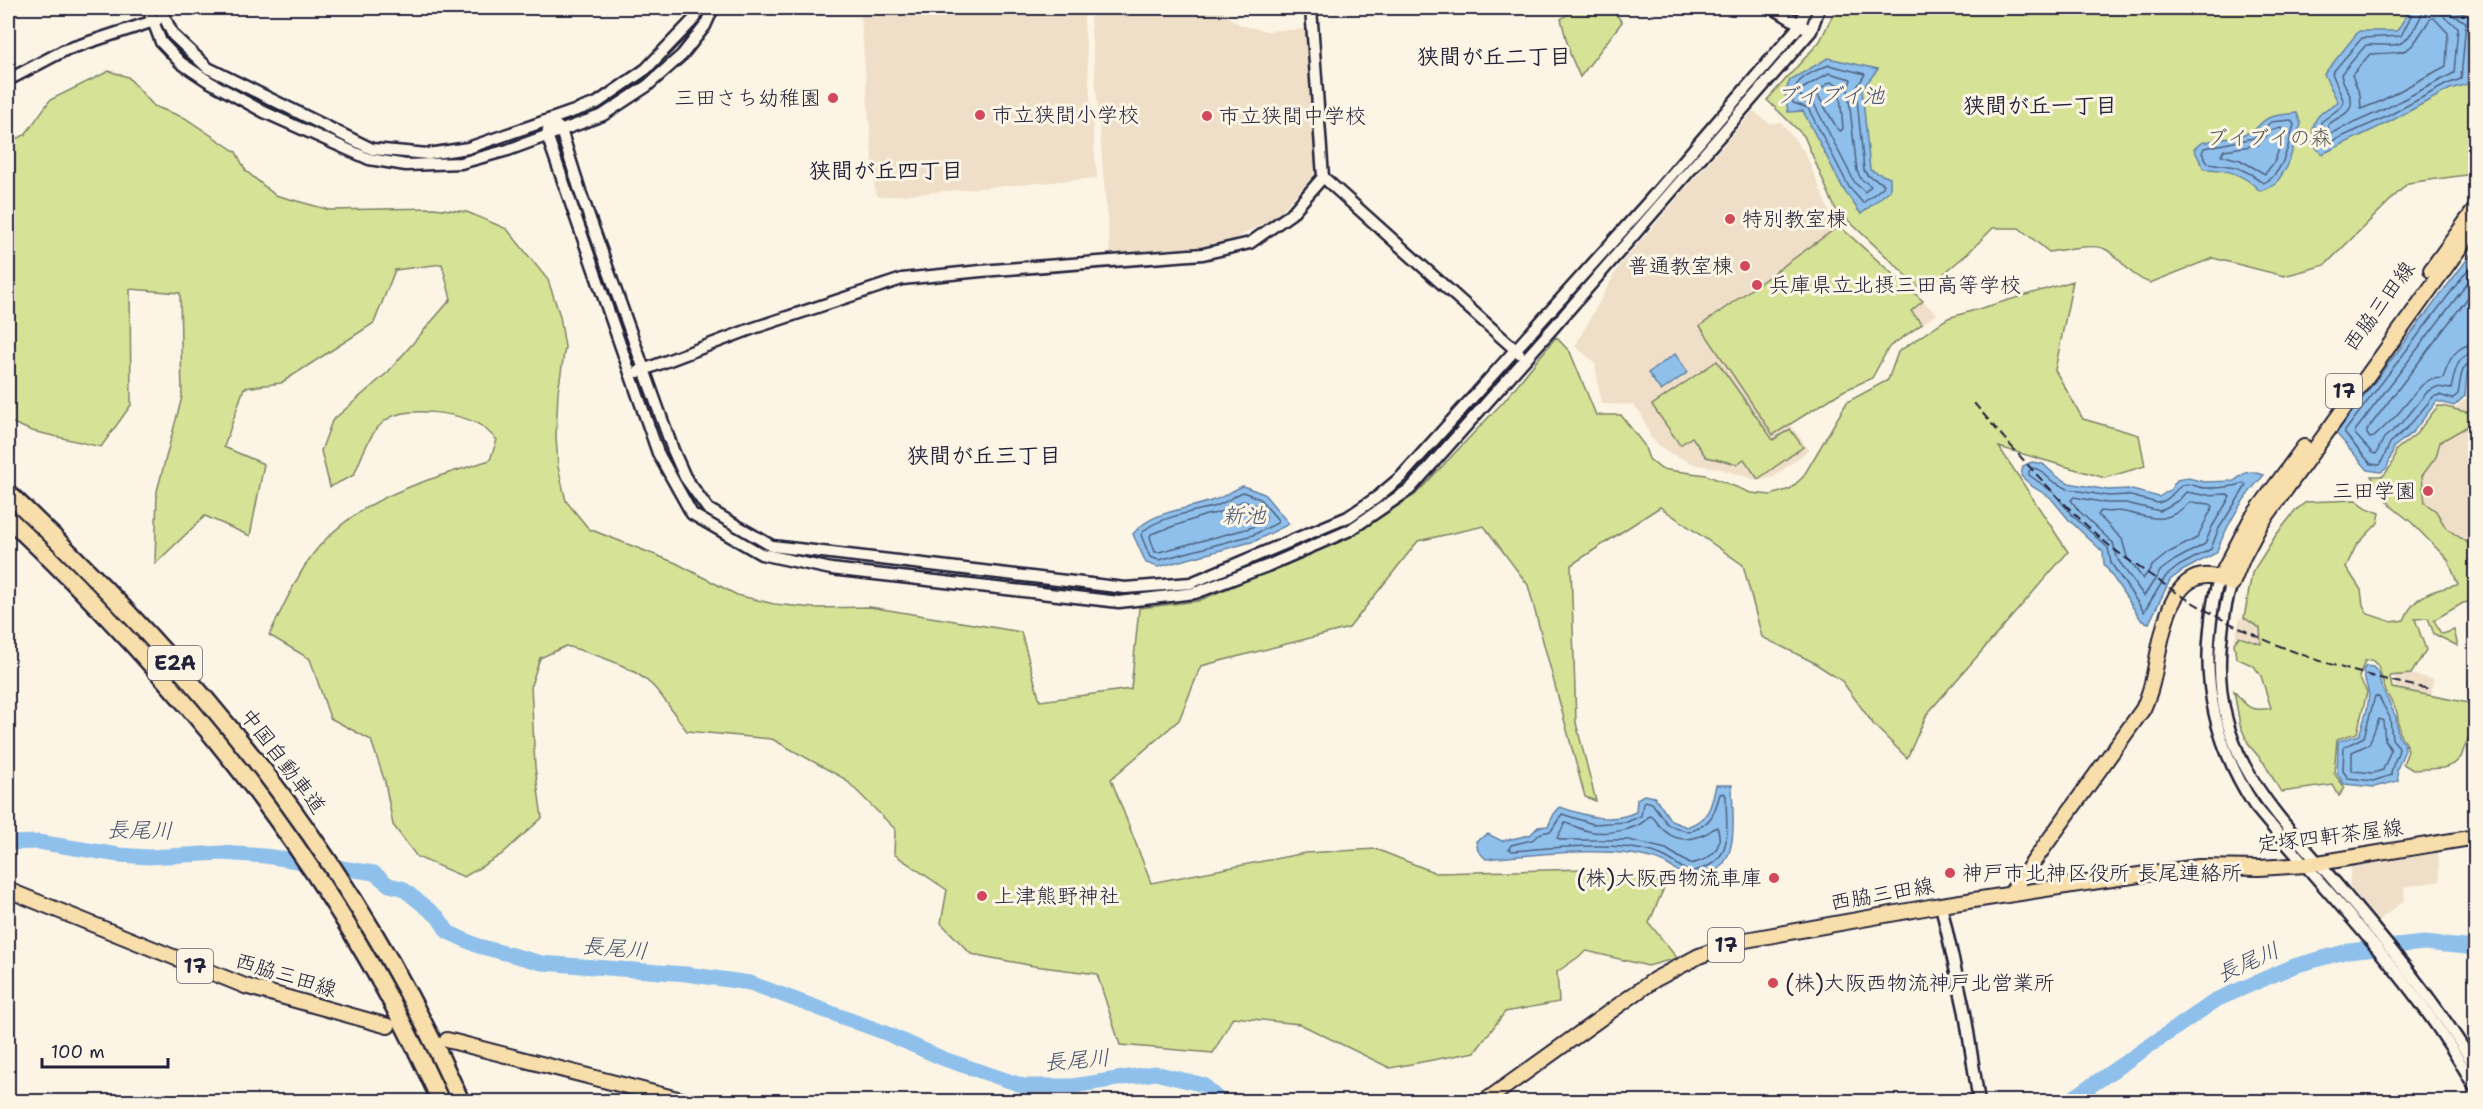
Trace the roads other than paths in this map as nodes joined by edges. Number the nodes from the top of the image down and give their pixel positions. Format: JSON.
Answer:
{"nodes":[{"id":1,"x":148,"y":8,"type":"edge"},
{"id":2,"x":699,"y":8,"type":"edge"},
{"id":3,"x":713,"y":8,"type":"edge"},
{"id":4,"x":1311,"y":8,"type":"edge"},
{"id":5,"x":1773,"y":8,"type":"edge"},
{"id":6,"x":1806,"y":8,"type":"edge"},
{"id":7,"x":1819,"y":8,"type":"edge"},
{"id":8,"x":162,"y":12,"type":"edge"},
{"id":9,"x":152,"y":21,"type":"junction"},
{"id":10,"x":1800,"y":25,"type":"junction"},
{"id":11,"x":1811,"y":31,"type":"junction"},
{"id":12,"x":8,"y":80,"type":"edge"},
{"id":13,"x":550,"y":120,"type":"junction"},
{"id":14,"x":561,"y":130,"type":"junction"},
{"id":15,"x":547,"y":135,"type":"junction"},
{"id":16,"x":1323,"y":177,"type":"junction"},
{"id":17,"x":2475,"y":208,"type":"edge"},
{"id":18,"x":2475,"y":225,"type":"edge"},
{"id":19,"x":1515,"y":350,"type":"junction"},
{"id":20,"x":1526,"y":358,"type":"junction"},
{"id":21,"x":644,"y":369,"type":"junction"},
{"id":22,"x":633,"y":374,"type":"junction"},
{"id":23,"x":8,"y":493,"type":"edge"},
{"id":24,"x":8,"y":519,"type":"edge"},
{"id":25,"x":2226,"y":581,"type":"junction"},
{"id":26,"x":2475,"y":837,"type":"edge"},
{"id":27,"x":2313,"y":864,"type":"junction"},
{"id":28,"x":8,"y":890,"type":"edge"},
{"id":29,"x":2011,"y":894,"type":"junction"},
{"id":30,"x":1941,"y":905,"type":"junction"},
{"id":31,"x":388,"y":1026,"type":"dead end"},
{"id":32,"x":447,"y":1040,"type":"dead end"},
{"id":33,"x":2475,"y":1069,"type":"edge"},
{"id":34,"x":2475,"y":1090,"type":"edge"},
{"id":35,"x":441,"y":1101,"type":"edge"},
{"id":36,"x":461,"y":1101,"type":"edge"},
{"id":37,"x":689,"y":1101,"type":"edge"},
{"id":38,"x":1484,"y":1101,"type":"edge"},
{"id":39,"x":1979,"y":1101,"type":"edge"}],
"edges":[{"from":1,"to":9,"type":"street"},
{"from":2,"to":13,"type":"street"},
{"from":3,"to":14,"type":"street"},
{"from":4,"to":16,"type":"street"},
{"from":5,"to":10,"type":"street"},
{"from":6,"to":10,"type":"street"},
{"from":7,"to":11,"type":"street"},
{"from":8,"to":9,"type":"street"},
{"from":8,"to":13,"type":"street"},
{"from":9,"to":12,"type":"street"},
{"from":9,"to":15,"type":"street"},
{"from":10,"to":11,"type":"street"},
{"from":10,"to":19,"type":"street"},
{"from":11,"to":20,"type":"street"},
{"from":13,"to":14,"type":"street"},
{"from":13,"to":15,"type":"street"},
{"from":14,"to":15,"type":"street"},
{"from":14,"to":21,"type":"street"},
{"from":15,"to":22,"type":"street"},
{"from":16,"to":19,"type":"street"},
{"from":16,"to":21,"type":"street"},
{"from":17,"to":25,"type":"main road","name":"西脇三田線","number":"17"},
{"from":18,"to":25,"type":"main road","name":"西脇三田線","number":"17"},
{"from":19,"to":20,"type":"street"},
{"from":19,"to":21,"type":"street"},
{"from":20,"to":22,"type":"street"},
{"from":21,"to":22,"type":"street"},
{"from":23,"to":36,"type":"highway","name":"中国自動車道","number":"E2A"},
{"from":24,"to":35,"type":"highway","name":"中国自動車道","number":"E2A"},
{"from":25,"to":27,"type":"street"},
{"from":25,"to":29,"type":"main road"},
{"from":26,"to":27,"type":"main road","name":"定塚四軒茶屋線"},
{"from":27,"to":29,"type":"main road","name":"定塚四軒茶屋線"},
{"from":27,"to":33,"type":"street"},
{"from":27,"to":34,"type":"street"},
{"from":28,"to":31,"type":"main road","name":"西脇三田線","number":"17"},
{"from":29,"to":30,"type":"main road","name":"西脇三田線","number":"17"},
{"from":30,"to":38,"type":"main road","name":"西脇三田線","number":"17"},
{"from":30,"to":39,"type":"street"},
{"from":32,"to":37,"type":"main road"}]}
